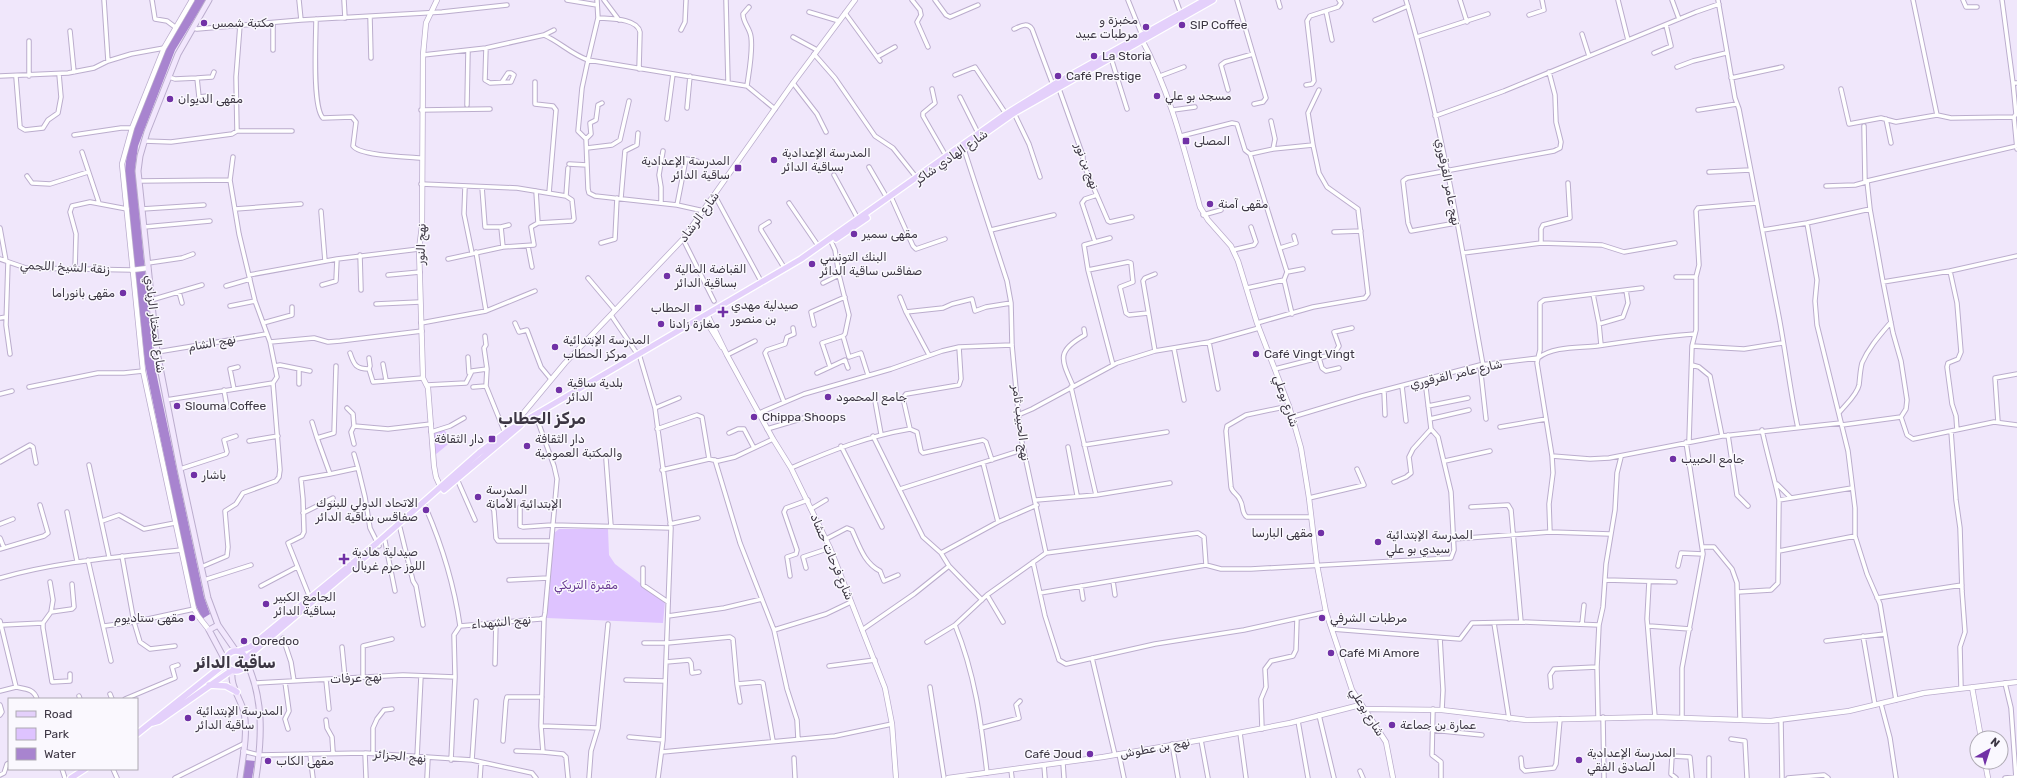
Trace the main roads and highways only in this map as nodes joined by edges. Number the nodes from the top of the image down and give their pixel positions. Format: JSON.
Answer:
{"nodes":[{"id":1,"x":209,"y":0,"type":"edge"},
{"id":2,"x":1213,"y":0,"type":"edge"},
{"id":3,"x":1203,"y":3,"type":"edge"},
{"id":4,"x":1142,"y":37,"type":"junction"},
{"id":5,"x":1056,"y":85,"type":"junction"},
{"id":6,"x":1007,"y":115,"type":"junction"},
{"id":7,"x":963,"y":146,"type":"junction"},
{"id":8,"x":890,"y":199,"type":"junction"},
{"id":9,"x":874,"y":210,"type":"junction"},
{"id":10,"x":852,"y":226,"type":"junction"},
{"id":11,"x":831,"y":241,"type":"junction"},
{"id":12,"x":764,"y":282,"type":"junction"},
{"id":13,"x":508,"y":433,"type":"junction"},
{"id":14,"x":442,"y":490,"type":"junction"},
{"id":15,"x":378,"y":544,"type":"junction"},
{"id":16,"x":311,"y":600,"type":"junction"},
{"id":17,"x":218,"y":625,"type":"junction"},
{"id":18,"x":238,"y":651,"type":"junction"},
{"id":19,"x":246,"y":659,"type":"junction"},
{"id":20,"x":226,"y":662,"type":"junction"},
{"id":21,"x":232,"y":670,"type":"junction"},
{"id":22,"x":209,"y":685,"type":"junction"},
{"id":23,"x":237,"y":692,"type":"junction"},
{"id":24,"x":152,"y":723,"type":"junction"},
{"id":25,"x":138,"y":733,"type":"edge"},
{"id":26,"x":83,"y":770,"type":"edge"},
{"id":27,"x":71,"y":778,"type":"edge"},
{"id":28,"x":240,"y":778,"type":"edge"},
{"id":29,"x":256,"y":778,"type":"edge"}],
"edges":[{"from":1,"to":17,"type":"main road","name":"شارع المختار الزيادي"},
{"from":2,"to":3,"type":"main road"},
{"from":3,"to":4,"type":"main road"},
{"from":3,"to":4,"type":"main road"},
{"from":4,"to":5,"type":"main road","name":"شارع الهادي شاكر"},
{"from":4,"to":5,"type":"main road","name":"شارع الهادي شاكر"},
{"from":5,"to":6,"type":"main road","name":"شارع الهادي شاكر"},
{"from":5,"to":6,"type":"main road","name":"شارع الهادي شاكر"},
{"from":6,"to":7,"type":"main road","name":"شارع الهادي شاكر"},
{"from":6,"to":7,"type":"main road","name":"شارع الهادي شاكر"},
{"from":7,"to":8,"type":"main road","name":"شارع الهادي شاكر"},
{"from":7,"to":8,"type":"main road","name":"شارع الهادي شاكر"},
{"from":8,"to":9,"type":"main road","name":"شارع الهادي شاكر"},
{"from":9,"to":10,"type":"main road","name":"شارع الهادي شاكر"},
{"from":9,"to":10,"type":"main road","name":"شارع الهادي شاكر"},
{"from":10,"to":11,"type":"main road","name":"شارع الهادي شاكر"},
{"from":11,"to":12,"type":"main road","name":"شارع الهادي شاكر"},
{"from":11,"to":12,"type":"main road","name":"شارع الهادي شاكر"},
{"from":12,"to":13,"type":"main road","name":"شارع الهادي شاكر"},
{"from":13,"to":14,"type":"main road"},
{"from":13,"to":14,"type":"main road"},
{"from":14,"to":15,"type":"main road"},
{"from":14,"to":15,"type":"main road"},
{"from":15,"to":16,"type":"main road"},
{"from":16,"to":18,"type":"main road"},
{"from":16,"to":19,"type":"main road"},
{"from":17,"to":18,"type":"main road","name":"شارع المختار الزيادي"},
{"from":17,"to":20,"type":"main road"},
{"from":18,"to":19,"type":"main road"},
{"from":18,"to":20,"type":"main road"},
{"from":19,"to":21,"type":"main road"},
{"from":19,"to":29,"type":"main road"},
{"from":20,"to":21,"type":"main road"},
{"from":20,"to":24,"type":"main road"},
{"from":21,"to":22,"type":"main road"},
{"from":21,"to":23,"type":"main road"},
{"from":22,"to":23,"type":"main road"},
{"from":22,"to":24,"type":"main road"},
{"from":23,"to":28,"type":"main road"},
{"from":24,"to":25,"type":"main road"},
{"from":26,"to":27,"type":"main road"}]}
